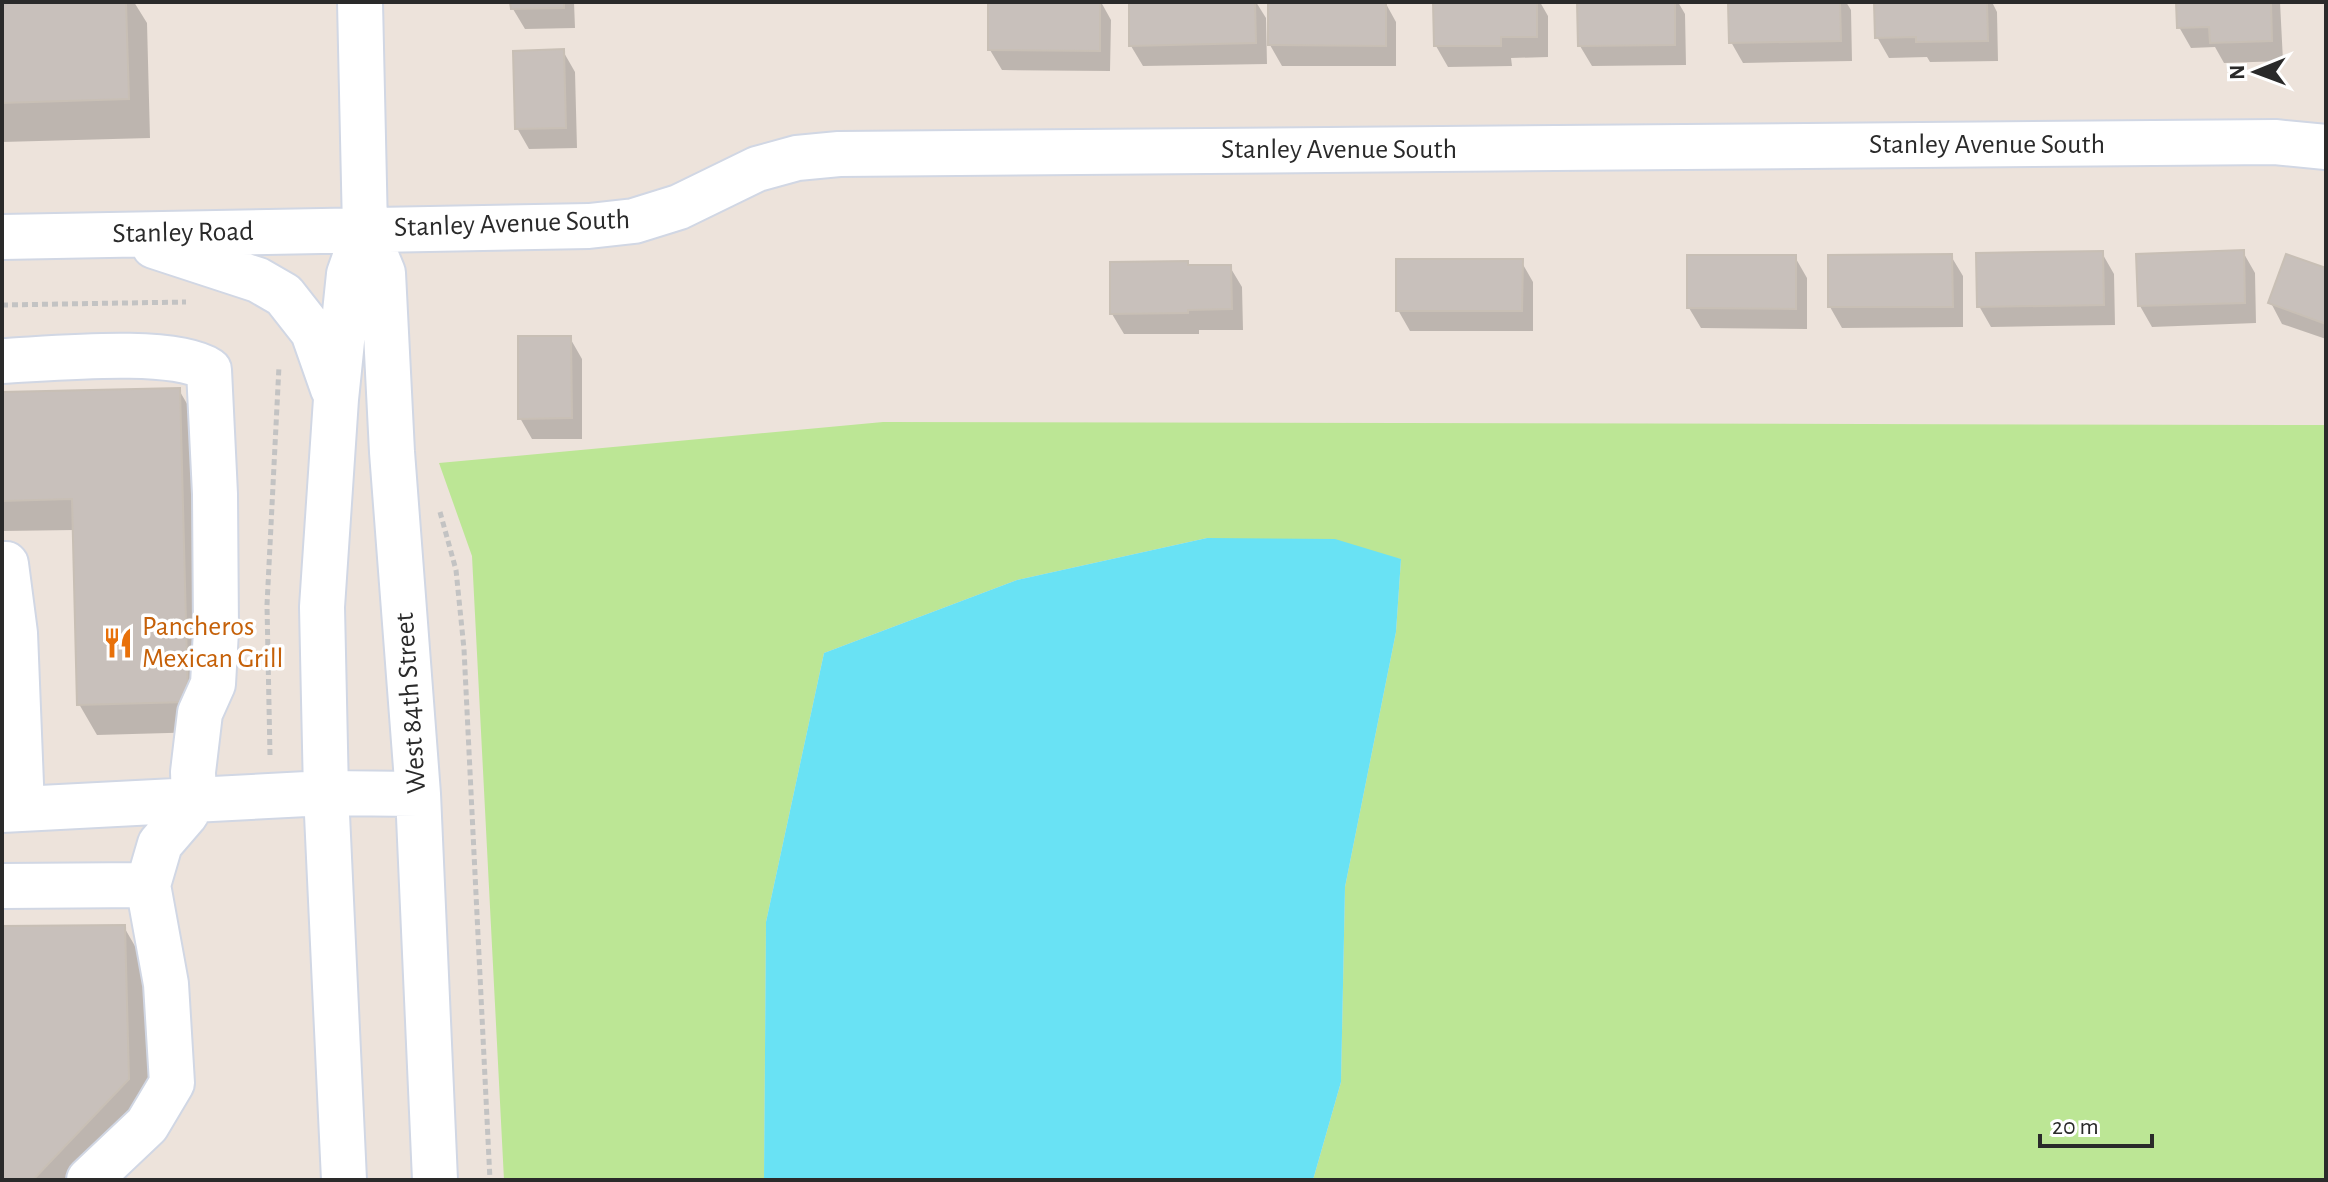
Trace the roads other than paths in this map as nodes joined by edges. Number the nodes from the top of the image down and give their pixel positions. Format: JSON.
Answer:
{"nodes":[{"id":1,"x":360,"y":2,"type":"edge"},
{"id":2,"x":2326,"y":147,"type":"edge"},
{"id":3,"x":365,"y":229,"type":"junction"},
{"id":4,"x":120,"y":235,"type":"junction"},
{"id":5,"x":2,"y":237,"type":"edge"},
{"id":6,"x":2,"y":361,"type":"edge"},
{"id":7,"x":336,"y":399,"type":"junction"},
{"id":8,"x":2,"y":564,"type":"edge"},
{"id":9,"x":326,"y":793,"type":"junction"},
{"id":10,"x":418,"y":794,"type":"junction"},
{"id":11,"x":194,"y":801,"type":"junction"},
{"id":12,"x":12,"y":809,"type":"edge"},
{"id":13,"x":148,"y":885,"type":"junction"},
{"id":14,"x":2,"y":886,"type":"edge"},
{"id":15,"x":89,"y":1180,"type":"edge"},
{"id":16,"x":344,"y":1180,"type":"edge"},
{"id":17,"x":435,"y":1180,"type":"edge"}],
"edges":[{"from":1,"to":3,"type":"street","name":"West 84th Street"},
{"from":2,"to":3,"type":"street","name":"Stanley Avenue South"},
{"from":3,"to":4,"type":"street","name":"Stanley Road"},
{"from":3,"to":7,"type":"street","name":"West 84th Street"},
{"from":3,"to":10,"type":"street","name":"West 84th Street"},
{"from":4,"to":5,"type":"street","name":"Stanley Road"},
{"from":4,"to":7,"type":"street"},
{"from":6,"to":11,"type":"street"},
{"from":7,"to":9,"type":"street","name":"West 84th Street"},
{"from":8,"to":12,"type":"street"},
{"from":9,"to":10,"type":"street"},
{"from":9,"to":11,"type":"street"},
{"from":9,"to":16,"type":"street","name":"West 84th Street"},
{"from":10,"to":17,"type":"street","name":"West 84th Street"},
{"from":11,"to":12,"type":"street"},
{"from":11,"to":13,"type":"street"},
{"from":13,"to":14,"type":"street"},
{"from":13,"to":15,"type":"street"}]}
